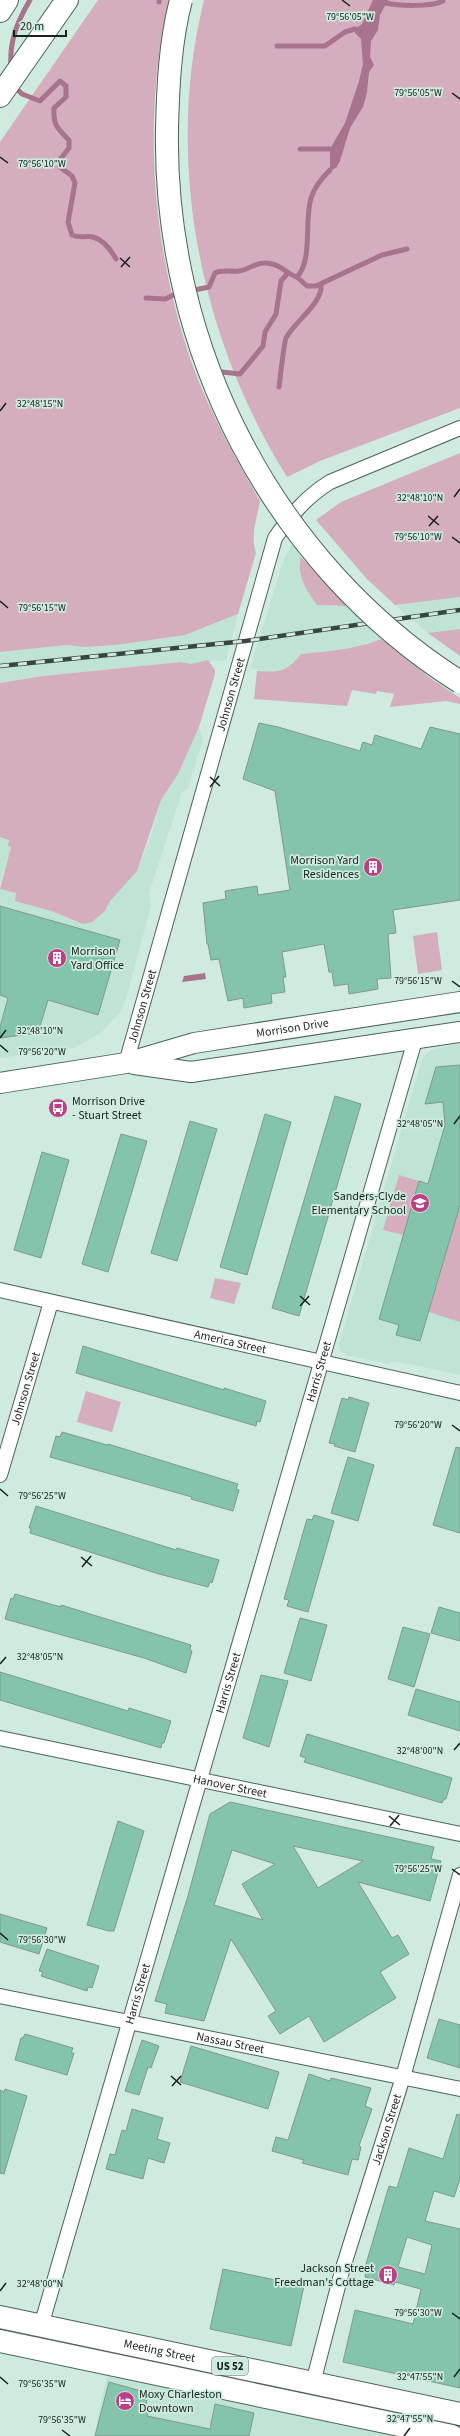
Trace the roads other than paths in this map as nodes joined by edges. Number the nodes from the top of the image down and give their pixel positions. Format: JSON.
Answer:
{"nodes":[{"id":1,"x":7,"y":0,"type":"edge"},
{"id":2,"x":67,"y":0,"type":"edge"},
{"id":3,"x":181,"y":0,"type":"edge"},
{"id":4,"x":0,"y":10,"type":"edge"},
{"id":5,"x":0,"y":96,"type":"edge"},
{"id":6,"x":460,"y":428,"type":"edge"},
{"id":7,"x":460,"y":682,"type":"edge"},
{"id":8,"x":460,"y":1002,"type":"edge"},
{"id":9,"x":460,"y":1032,"type":"edge"},
{"id":10,"x":415,"y":1040,"type":"junction"},
{"id":11,"x":126,"y":1063,"type":"junction"},
{"id":12,"x":0,"y":1083,"type":"edge"},
{"id":13,"x":0,"y":1290,"type":"edge"},
{"id":14,"x":51,"y":1302,"type":"junction"},
{"id":15,"x":321,"y":1361,"type":"junction"},
{"id":16,"x":460,"y":1393,"type":"edge"},
{"id":17,"x":0,"y":1475,"type":"edge"},
{"id":18,"x":0,"y":1738,"type":"edge"},
{"id":19,"x":199,"y":1779,"type":"junction"},
{"id":20,"x":460,"y":1834,"type":"edge"},
{"id":21,"x":460,"y":1875,"type":"edge"},
{"id":22,"x":0,"y":1996,"type":"edge"},
{"id":23,"x":127,"y":2023,"type":"junction"},
{"id":24,"x":403,"y":2077,"type":"junction"},
{"id":25,"x":460,"y":2089,"type":"edge"},
{"id":26,"x":0,"y":2317,"type":"edge"},
{"id":27,"x":41,"y":2326,"type":"junction"},
{"id":28,"x":0,"y":2341,"type":"edge"},
{"id":29,"x":313,"y":2383,"type":"junction"},
{"id":30,"x":460,"y":2414,"type":"edge"},
{"id":31,"x":452,"y":2436,"type":"edge"}],
"edges":[{"from":1,"to":4,"type":"main road"},
{"from":2,"to":5,"type":"main road"},
{"from":3,"to":7,"type":"main road","bridge":true},
{"from":6,"to":11,"type":"street","name":"Johnson Street"},
{"from":8,"to":11,"type":"main road","name":"Morrison Drive"},
{"from":9,"to":10,"type":"main road","name":"Morrison Drive"},
{"from":10,"to":11,"type":"main road","name":"Morrison Drive"},
{"from":10,"to":15,"type":"street","name":"Harris Street"},
{"from":11,"to":12,"type":"main road","name":"Morrison Drive"},
{"from":13,"to":14,"type":"street","name":"America Street"},
{"from":14,"to":15,"type":"street","name":"America Street"},
{"from":14,"to":17,"type":"street","name":"Johnson Street"},
{"from":15,"to":16,"type":"street","name":"America Street"},
{"from":15,"to":19,"type":"street","name":"Harris Street"},
{"from":18,"to":19,"type":"street","name":"Hanover Street"},
{"from":19,"to":20,"type":"street","name":"Hanover Street"},
{"from":19,"to":23,"type":"street","name":"Harris Street"},
{"from":21,"to":24,"type":"street","name":"Jackson Street"},
{"from":22,"to":23,"type":"street","name":"Nassau Street"},
{"from":23,"to":24,"type":"street","name":"Nassau Street"},
{"from":23,"to":27,"type":"street","name":"Harris Street"},
{"from":24,"to":25,"type":"street","name":"Nassau Street"},
{"from":24,"to":29,"type":"street","name":"Jackson Street"},
{"from":26,"to":27,"type":"main road","name":"Meeting Street","number":"US 52"},
{"from":27,"to":29,"type":"main road","name":"Meeting Street","number":"US 52"},
{"from":28,"to":31,"type":"main road","name":"Meeting Street","number":"US 52"},
{"from":29,"to":30,"type":"main road","name":"Meeting Street","number":"US 52"}]}
